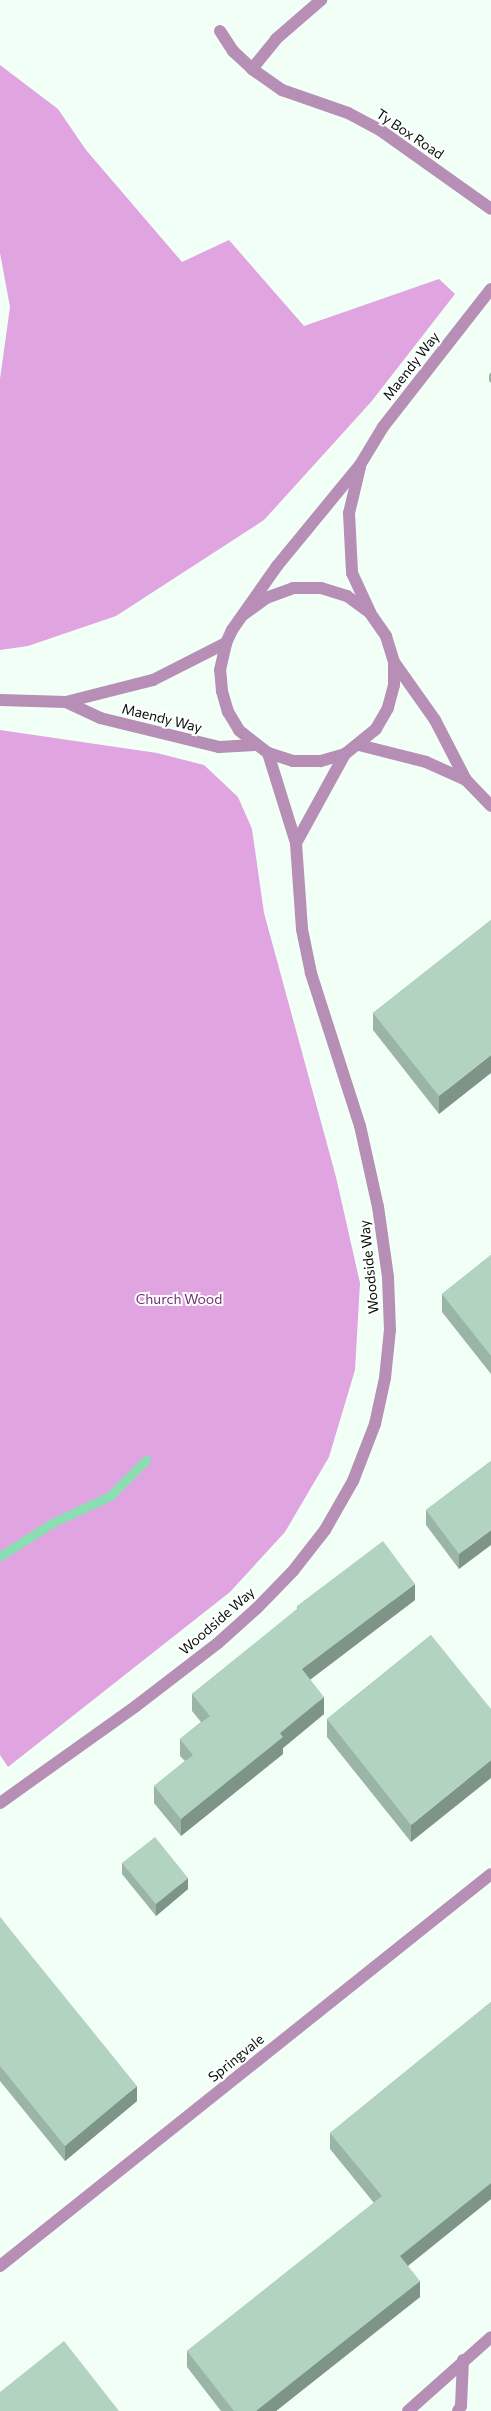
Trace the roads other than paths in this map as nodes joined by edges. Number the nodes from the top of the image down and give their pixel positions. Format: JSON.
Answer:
{"nodes":[{"id":1,"x":321,"y":0,"type":"edge"},
{"id":2,"x":220,"y":31,"type":"dead end"},
{"id":3,"x":252,"y":70,"type":"junction"},
{"id":4,"x":491,"y":210,"type":"edge"},
{"id":5,"x":491,"y":289,"type":"edge"},
{"id":6,"x":360,"y":465,"type":"junction"},
{"id":7,"x":370,"y":614,"type":"junction"},
{"id":8,"x":243,"y":615,"type":"junction"},
{"id":9,"x":226,"y":643,"type":"junction"},
{"id":10,"x":394,"y":662,"type":"junction"},
{"id":11,"x":0,"y":700,"type":"edge"},
{"id":12,"x":66,"y":702,"type":"junction"},
{"id":13,"x":255,"y":745,"type":"junction"},
{"id":14,"x":359,"y":745,"type":"junction"},
{"id":15,"x":268,"y":753,"type":"junction"},
{"id":16,"x":345,"y":754,"type":"junction"},
{"id":17,"x":466,"y":780,"type":"junction"},
{"id":18,"x":491,"y":806,"type":"edge"},
{"id":19,"x":296,"y":842,"type":"junction"},
{"id":20,"x":0,"y":1802,"type":"edge"},
{"id":21,"x":491,"y":1874,"type":"edge"},
{"id":22,"x":0,"y":2266,"type":"edge"},
{"id":23,"x":491,"y":2337,"type":"edge"},
{"id":24,"x":463,"y":2360,"type":"junction"},
{"id":25,"x":408,"y":2411,"type":"edge"},
{"id":26,"x":458,"y":2411,"type":"edge"}],
"edges":[{"from":1,"to":3,"type":"street"},
{"from":2,"to":3,"type":"street","name":"Ty Box Road"},
{"from":3,"to":4,"type":"street","name":"Ty Box Road"},
{"from":5,"to":6,"type":"street","name":"Maendy Way"},
{"from":6,"to":7,"type":"street","name":"Maendy Way"},
{"from":6,"to":8,"type":"street","name":"Maendy Way"},
{"from":7,"to":8,"type":"street","name":"Maendy Way"},
{"from":7,"to":10,"type":"street","name":"Maendy Way"},
{"from":8,"to":9,"type":"street","name":"Maendy Way"},
{"from":9,"to":12,"type":"street","name":"Maendy Way"},
{"from":9,"to":13,"type":"street","name":"Maendy Way"},
{"from":10,"to":14,"type":"street","name":"Maendy Way"},
{"from":10,"to":17,"type":"street"},
{"from":11,"to":12,"type":"street","name":"Maendy Way"},
{"from":12,"to":13,"type":"street","name":"Maendy Way"},
{"from":13,"to":15,"type":"street","name":"Maendy Way"},
{"from":14,"to":16,"type":"street","name":"Maendy Way"},
{"from":14,"to":17,"type":"street"},
{"from":15,"to":16,"type":"street","name":"Maendy Way"},
{"from":15,"to":19,"type":"street","name":"Woodside Way"},
{"from":16,"to":19,"type":"street"},
{"from":17,"to":18,"type":"street"},
{"from":19,"to":20,"type":"street","name":"Woodside Way"},
{"from":21,"to":22,"type":"street","name":"Springvale"},
{"from":23,"to":24,"type":"street"},
{"from":24,"to":25,"type":"street"},
{"from":24,"to":26,"type":"street"}]}
